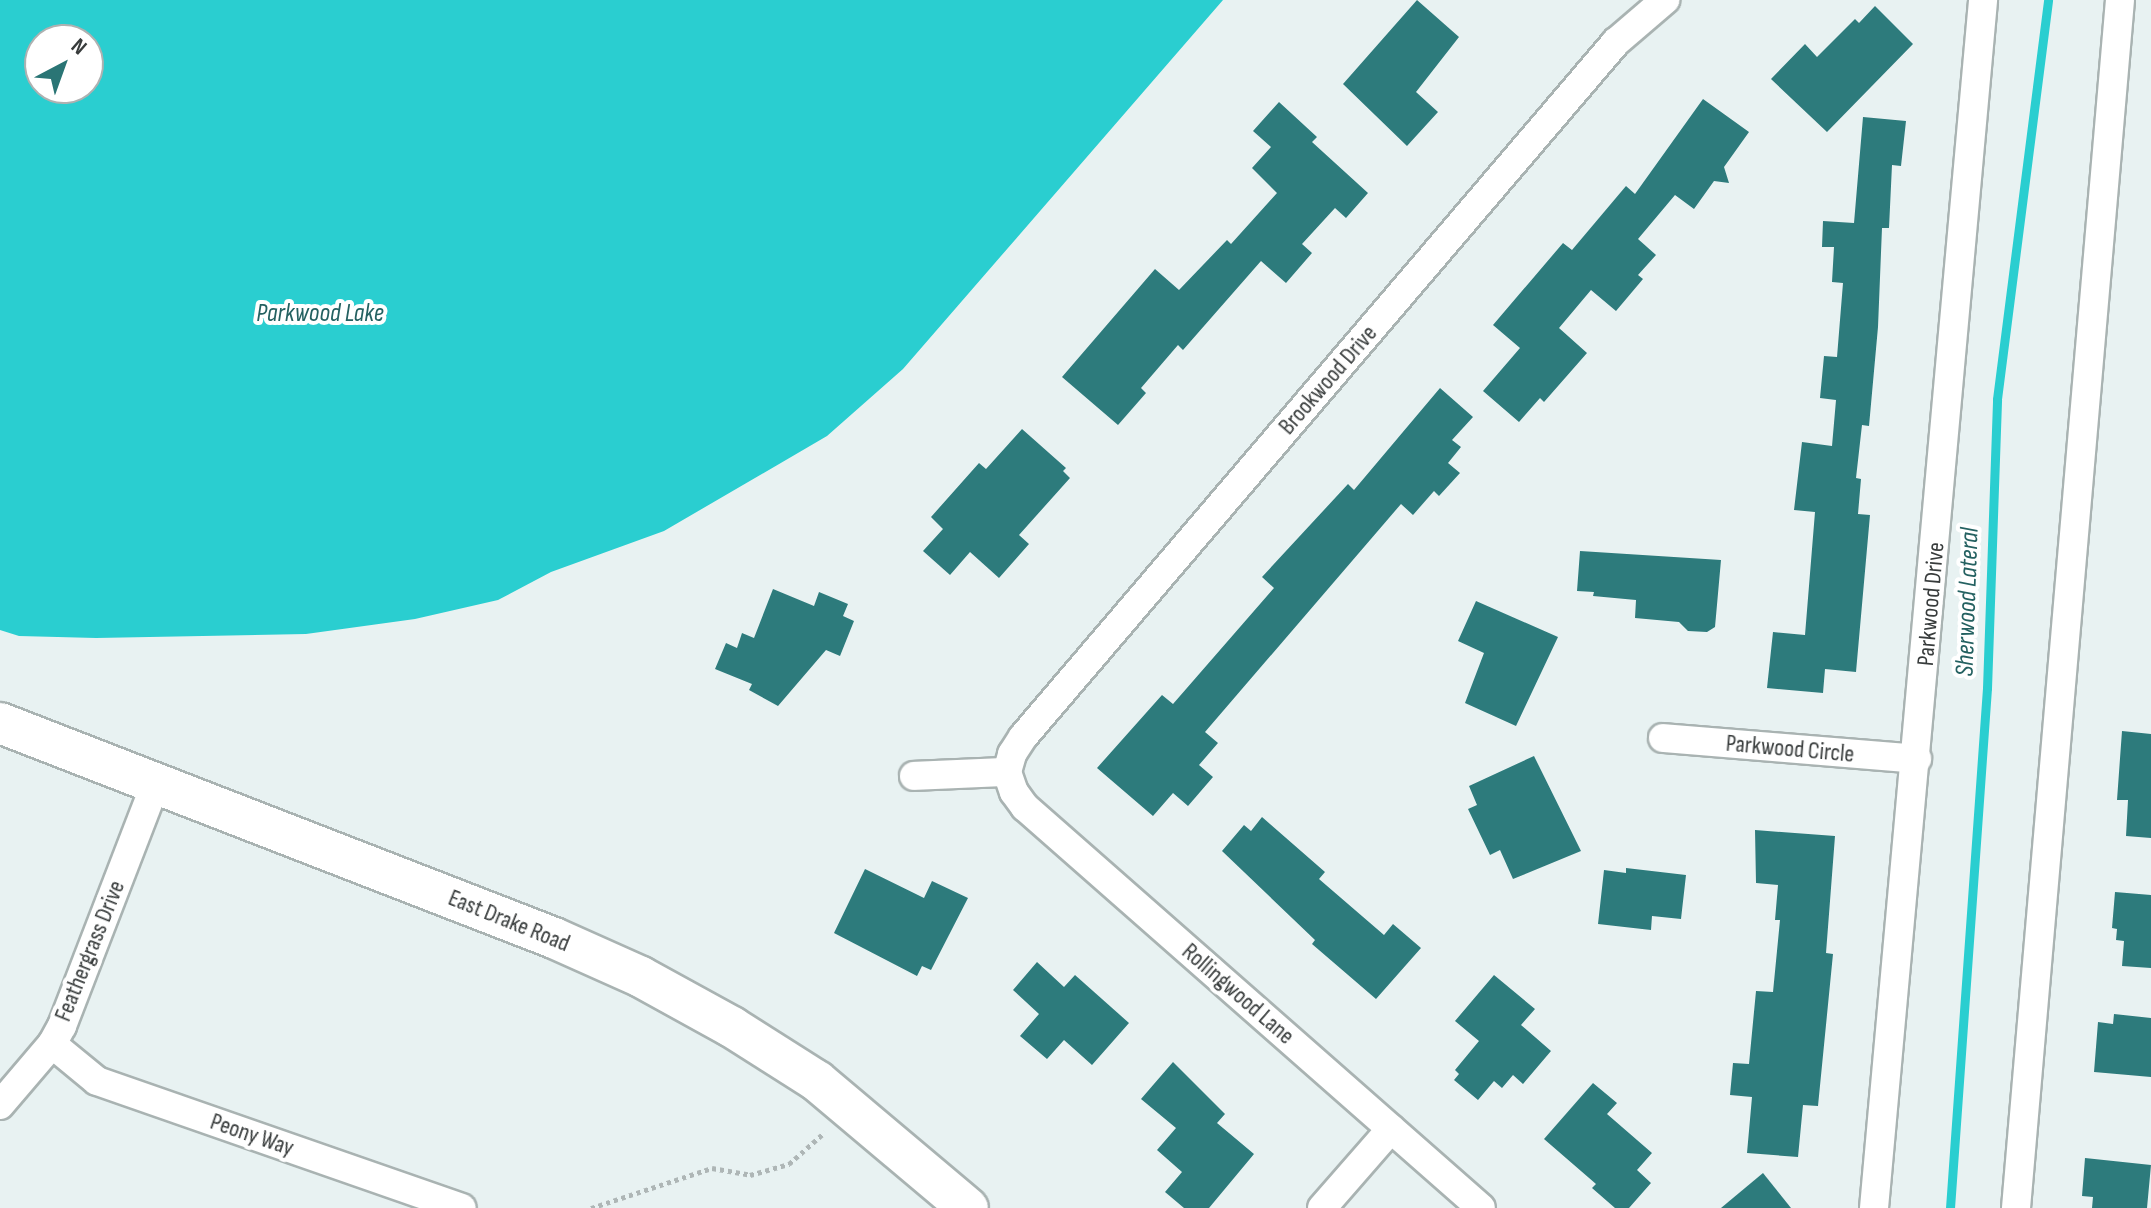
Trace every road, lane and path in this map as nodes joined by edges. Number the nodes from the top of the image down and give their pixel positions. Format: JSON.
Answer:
{"nodes":[{"id":1,"x":1665,"y":0,"type":"edge"},
{"id":2,"x":1983,"y":0,"type":"edge"},
{"id":3,"x":2120,"y":0,"type":"edge"},
{"id":4,"x":0,"y":723,"type":"edge"},
{"id":5,"x":1663,"y":738,"type":"dead end"},
{"id":6,"x":1917,"y":759,"type":"junction"},
{"id":7,"x":1007,"y":772,"type":"junction"},
{"id":8,"x":914,"y":776,"type":"dead end"},
{"id":9,"x":156,"y":783,"type":"junction"},
{"id":10,"x":52,"y":1044,"type":"junction"},
{"id":11,"x":0,"y":1105,"type":"edge"},
{"id":12,"x":848,"y":1106,"type":"junction"},
{"id":13,"x":1391,"y":1129,"type":"junction"},
{"id":14,"x":462,"y":1208,"type":"edge"},
{"id":15,"x":591,"y":1208,"type":"edge"},
{"id":16,"x":968,"y":1208,"type":"edge"},
{"id":17,"x":1322,"y":1208,"type":"edge"},
{"id":18,"x":1481,"y":1208,"type":"edge"},
{"id":19,"x":1874,"y":1208,"type":"edge"},
{"id":20,"x":2016,"y":1208,"type":"edge"}],
"edges":[{"from":1,"to":7,"type":"street","name":"Brookwood Drive"},
{"from":2,"to":6,"type":"street","name":"Parkwood Drive"},
{"from":3,"to":20,"type":"street"},
{"from":4,"to":9,"type":"main road","name":"East Drake Road"},
{"from":5,"to":6,"type":"street","name":"Parkwood Circle"},
{"from":6,"to":19,"type":"street","name":"Parkwood Drive"},
{"from":7,"to":8,"type":"street"},
{"from":7,"to":13,"type":"street","name":"Rollingwood Lane"},
{"from":9,"to":10,"type":"street","name":"Feathergrass Drive"},
{"from":9,"to":12,"type":"main road","name":"East Drake Road"},
{"from":10,"to":11,"type":"street","name":"Feathergrass Drive"},
{"from":10,"to":14,"type":"street","name":"Peony Way"},
{"from":12,"to":15,"type":"path"},
{"from":12,"to":16,"type":"main road","name":"East Drake Road"},
{"from":13,"to":17,"type":"street"},
{"from":13,"to":18,"type":"street","name":"Rollingwood Lane"}]}
